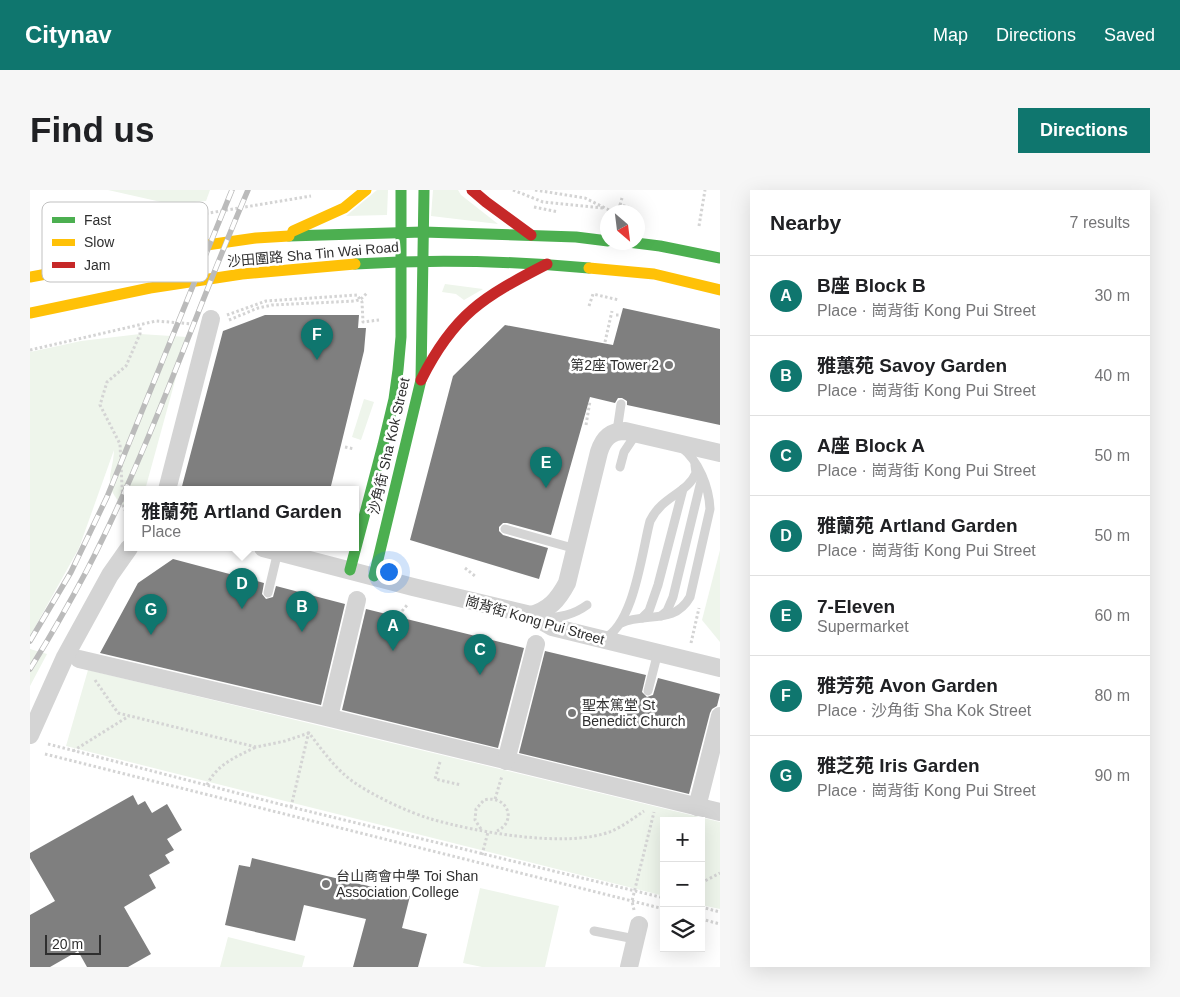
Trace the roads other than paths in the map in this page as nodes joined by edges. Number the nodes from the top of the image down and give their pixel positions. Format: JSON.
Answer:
{"nodes":[{"id":1,"x":366,"y":190,"type":"edge"},
{"id":2,"x":401,"y":190,"type":"edge"},
{"id":3,"x":424,"y":190,"type":"edge"},
{"id":4,"x":472,"y":190,"type":"edge"},
{"id":5,"x":401,"y":232,"type":"junction"},
{"id":6,"x":423,"y":232,"type":"junction"},
{"id":7,"x":531,"y":235,"type":"junction"},
{"id":8,"x":282,"y":236,"type":"junction"},
{"id":9,"x":600,"y":239,"type":"edge"},
{"id":10,"x":645,"y":244,"type":"edge"},
{"id":11,"x":208,"y":245,"type":"edge"},
{"id":12,"x":720,"y":258,"type":"edge"},
{"id":13,"x":423,"y":261,"type":"junction"},
{"id":14,"x":401,"y":262,"type":"junction"},
{"id":15,"x":547,"y":264,"type":"junction"},
{"id":16,"x":208,"y":279,"type":"edge"},
{"id":17,"x":189,"y":282,"type":"edge"},
{"id":18,"x":720,"y":290,"type":"edge"},
{"id":19,"x":30,"y":313,"type":"edge"},
{"id":20,"x":211,"y":319,"type":"road end"},
{"id":21,"x":421,"y":380,"type":"junction"},
{"id":22,"x":621,"y":404,"type":"dead end"},
{"id":23,"x":617,"y":431,"type":"junction"},
{"id":24,"x":636,"y":434,"type":"junction"},
{"id":25,"x":675,"y":443,"type":"junction"},
{"id":26,"x":720,"y":454,"type":"edge"},
{"id":27,"x":694,"y":463,"type":"junction"},
{"id":28,"x":620,"y":467,"type":"dead end"},
{"id":29,"x":702,"y":477,"type":"junction"},
{"id":30,"x":168,"y":486,"type":"edge"},
{"id":31,"x":684,"y":489,"type":"junction"},
{"id":32,"x":505,"y":529,"type":"dead end"},
{"id":33,"x":359,"y":536,"type":"edge"},
{"id":34,"x":576,"y":549,"type":"junction"},
{"id":35,"x":127,"y":551,"type":"edge"},
{"id":36,"x":270,"y":551,"type":"edge"},
{"id":37,"x":274,"y":551,"type":"edge"},
{"id":38,"x":355,"y":551,"type":"edge"},
{"id":39,"x":350,"y":570,"type":"junction"},
{"id":40,"x":374,"y":576,"type":"junction"},
{"id":41,"x":268,"y":593,"type":"dead end"},
{"id":42,"x":357,"y":600,"type":"dead end"},
{"id":43,"x":586,"y":605,"type":"dead end"},
{"id":44,"x":530,"y":615,"type":"junction"},
{"id":45,"x":662,"y":616,"type":"junction"},
{"id":46,"x":642,"y":618,"type":"junction"},
{"id":47,"x":622,"y":623,"type":"junction"},
{"id":48,"x":601,"y":640,"type":"junction"},
{"id":49,"x":536,"y":644,"type":"dead end"},
{"id":50,"x":658,"y":652,"type":"junction"},
{"id":51,"x":79,"y":659,"type":"road end"},
{"id":52,"x":720,"y":668,"type":"edge"},
{"id":53,"x":648,"y":691,"type":"dead end"},
{"id":54,"x":321,"y":715,"type":"junction"},
{"id":55,"x":720,"y":716,"type":"edge"},
{"id":56,"x":30,"y":735,"type":"edge"},
{"id":57,"x":506,"y":761,"type":"junction"},
{"id":58,"x":697,"y":806,"type":"junction"},
{"id":59,"x":720,"y":812,"type":"edge"},
{"id":60,"x":594,"y":930,"type":"dead end"},
{"id":61,"x":637,"y":932,"type":"joint"},
{"id":62,"x":629,"y":967,"type":"edge"}],
"edges":[{"from":1,"to":8,"type":"main road"},
{"from":2,"to":5,"type":"main road","name":"沙角街 Sha Kok Street"},
{"from":3,"to":6,"type":"main road"},
{"from":4,"to":7,"type":"main road"},
{"from":5,"to":6,"type":"main road","name":"沙田圍路 Sha Tin Wai Road"},
{"from":5,"to":8,"type":"main road","name":"沙田圍路 Sha Tin Wai Road"},
{"from":5,"to":14,"type":"main road","name":"沙角街 Sha Kok Street"},
{"from":6,"to":7,"type":"main road","name":"沙田圍路 Sha Tin Wai Road"},
{"from":6,"to":13,"type":"main road"},
{"from":7,"to":9,"type":"main road","name":"沙田圍路 Sha Tin Wai Road"},
{"from":8,"to":11,"type":"main road","name":"沙田圍路 Sha Tin Wai Road"},
{"from":10,"to":12,"type":"main road"},
{"from":13,"to":14,"type":"main road","name":"沙田圍路 Sha Tin Wai Road"},
{"from":13,"to":15,"type":"main road","name":"沙田圍路 Sha Tin Wai Road"},
{"from":13,"to":21,"type":"main road","name":"沙角街 Sha Kok Street"},
{"from":14,"to":16,"type":"main road","name":"沙田圍路 Sha Tin Wai Road"},
{"from":14,"to":33,"type":"main road","name":"沙角街 Sha Kok Street"},
{"from":15,"to":18,"type":"main road","name":"沙田圍路 Sha Tin Wai Road"},
{"from":15,"to":21,"type":"main road"},
{"from":17,"to":19,"type":"main road","name":"沙田圍路 Sha Tin Wai Road"},
{"from":20,"to":30,"type":"street"},
{"from":21,"to":40,"type":"main road","name":"沙角街 Sha Kok Street"},
{"from":22,"to":23,"type":"lane"},
{"from":23,"to":24,"type":"street"},
{"from":23,"to":34,"type":"street"},
{"from":24,"to":25,"type":"street"},
{"from":24,"to":28,"type":"lane"},
{"from":25,"to":26,"type":"street"},
{"from":25,"to":27,"type":"lane"},
{"from":27,"to":29,"type":"lane"},
{"from":27,"to":31,"type":"lane"},
{"from":29,"to":45,"type":"lane"},
{"from":29,"to":45,"type":"lane"},
{"from":31,"to":46,"type":"lane"},
{"from":31,"to":47,"type":"lane"},
{"from":32,"to":34,"type":"lane"},
{"from":34,"to":44,"type":"street"},
{"from":35,"to":56,"type":"street"},
{"from":36,"to":41,"type":"lane"},
{"from":37,"to":39,"type":"street","name":"崗背街 Kong Pui Street"},
{"from":38,"to":39,"type":"main road","name":"沙角街 Sha Kok Street"},
{"from":39,"to":40,"type":"street","name":"崗背街 Kong Pui Street"},
{"from":40,"to":44,"type":"street","name":"崗背街 Kong Pui Street"},
{"from":42,"to":54,"type":"street"},
{"from":43,"to":44,"type":"lane"},
{"from":44,"to":48,"type":"street","name":"崗背街 Kong Pui Street"},
{"from":45,"to":46,"type":"lane"},
{"from":46,"to":47,"type":"lane"},
{"from":47,"to":48,"type":"lane"},
{"from":48,"to":50,"type":"street","name":"崗背街 Kong Pui Street"},
{"from":49,"to":57,"type":"street"},
{"from":50,"to":52,"type":"street","name":"崗背街 Kong Pui Street"},
{"from":50,"to":53,"type":"lane"},
{"from":51,"to":54,"type":"street"},
{"from":54,"to":57,"type":"street"},
{"from":55,"to":58,"type":"street"},
{"from":57,"to":58,"type":"street"},
{"from":58,"to":59,"type":"street"},
{"from":60,"to":61,"type":"lane"},
{"from":61,"to":62,"type":"street"}]}
